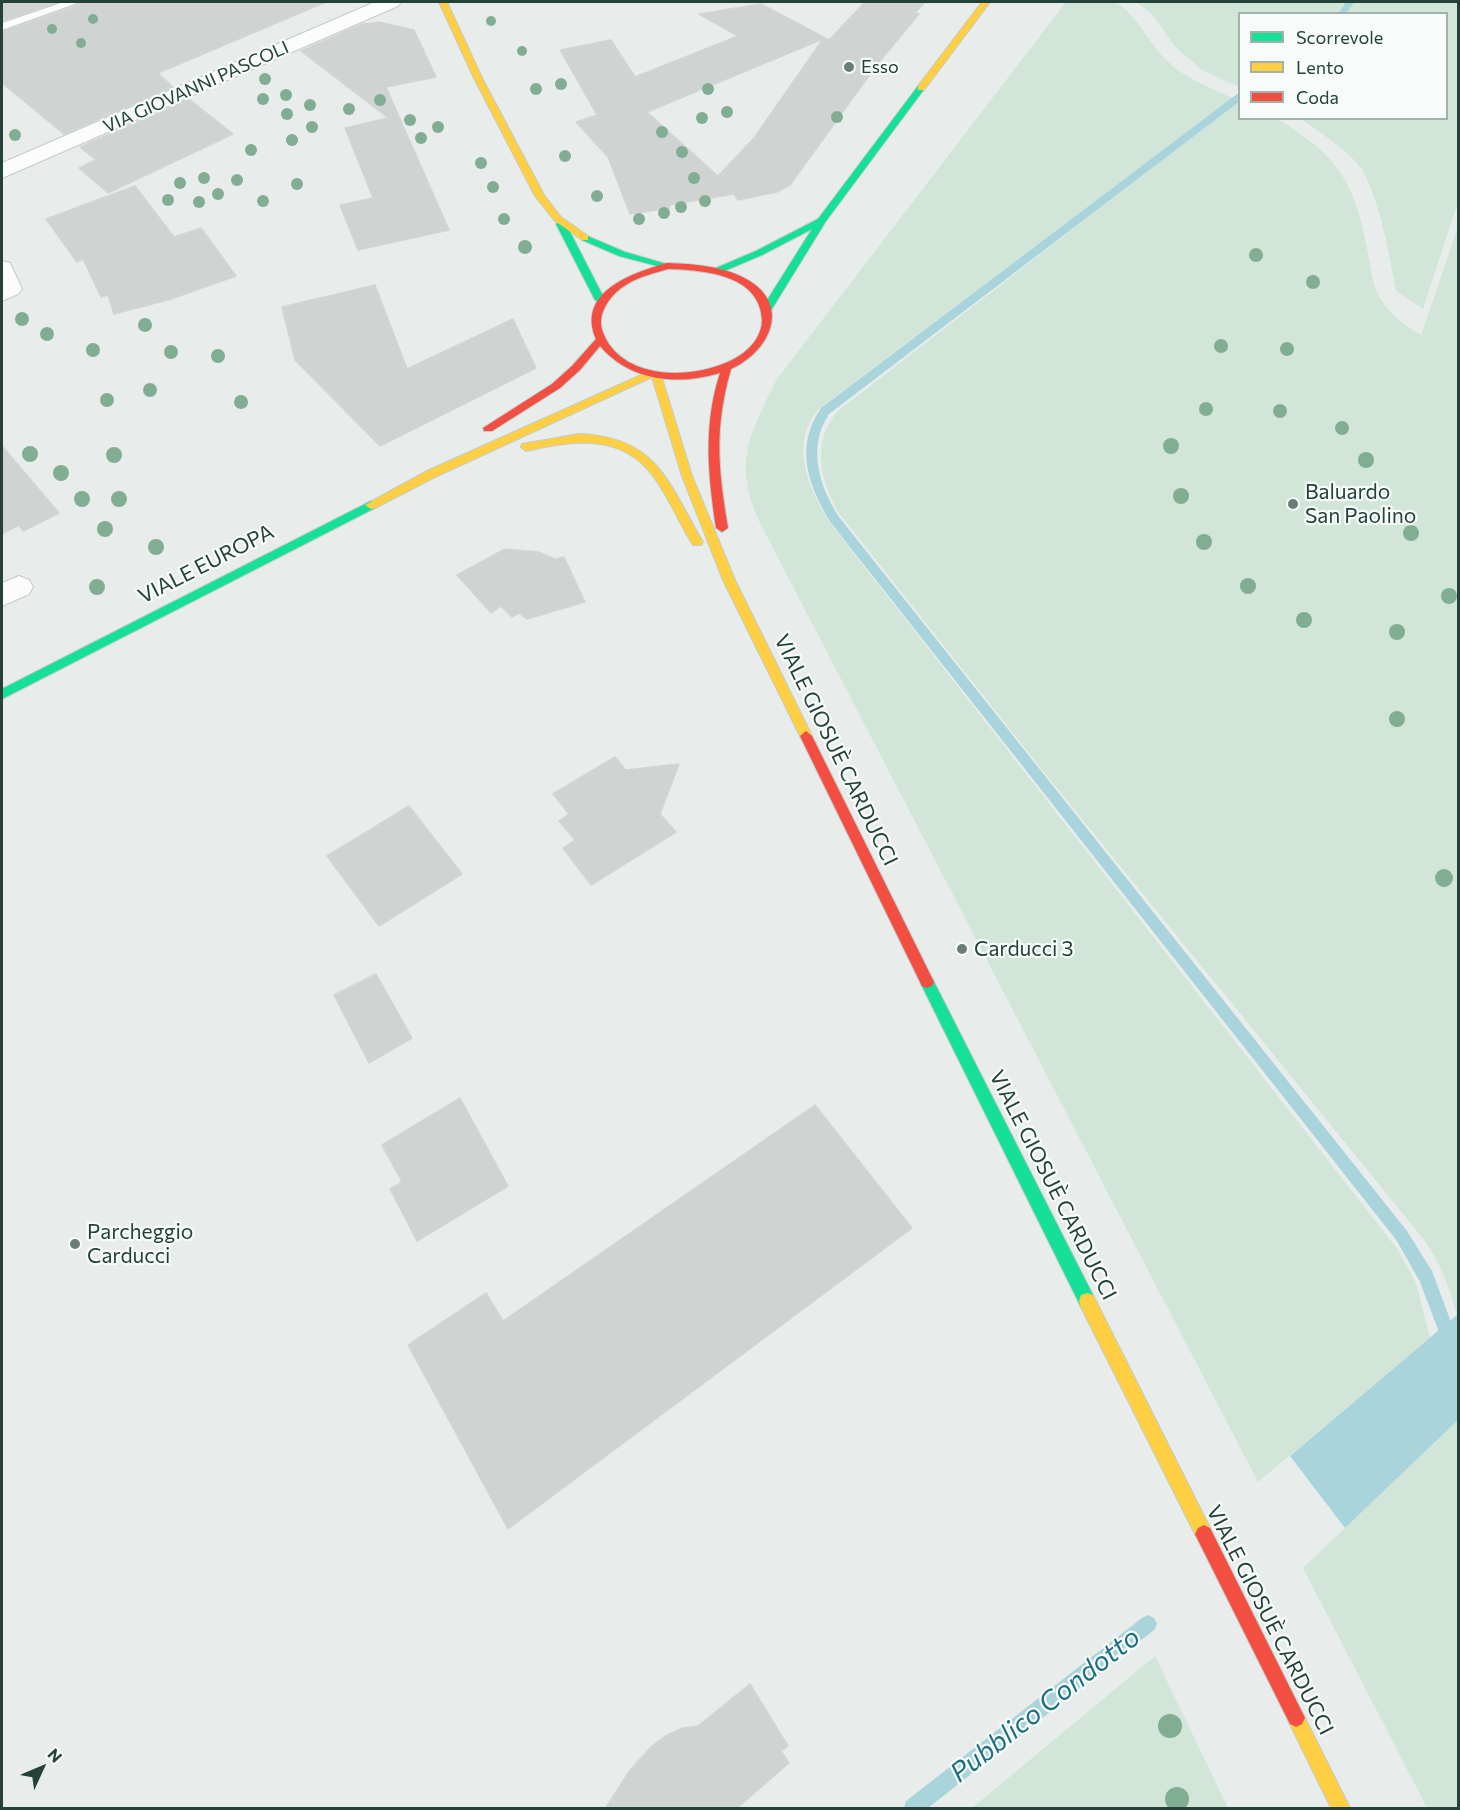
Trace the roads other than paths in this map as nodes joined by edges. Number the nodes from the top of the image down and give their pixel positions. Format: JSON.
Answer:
{"nodes":[{"id":1,"x":74,"y":2,"type":"edge"},
{"id":2,"x":391,"y":2,"type":"edge"},
{"id":3,"x":442,"y":2,"type":"edge"},
{"id":4,"x":986,"y":2,"type":"edge"},
{"id":5,"x":2,"y":27,"type":"edge"},
{"id":6,"x":2,"y":171,"type":"edge"},
{"id":7,"x":558,"y":219,"type":"junction"},
{"id":8,"x":822,"y":220,"type":"junction"},
{"id":9,"x":667,"y":266,"type":"junction"},
{"id":10,"x":2,"y":268,"type":"edge"},
{"id":11,"x":719,"y":270,"type":"junction"},
{"id":12,"x":2,"y":293,"type":"edge"},
{"id":13,"x":600,"y":300,"type":"junction"},
{"id":14,"x":766,"y":310,"type":"junction"},
{"id":15,"x":598,"y":342,"type":"junction"},
{"id":16,"x":726,"y":369,"type":"junction"},
{"id":17,"x":653,"y":374,"type":"junction"},
{"id":18,"x":431,"y":474,"type":"junction"},
{"id":19,"x":729,"y":580,"type":"junction"},
{"id":20,"x":2,"y":694,"type":"edge"},
{"id":21,"x":1341,"y":1809,"type":"edge"}],
"edges":[{"from":1,"to":5,"type":"lane"},
{"from":2,"to":6,"type":"street","name":"VIA GIOVANNI PASCOLI"},
{"from":3,"to":7,"type":"main road"},
{"from":4,"to":8,"type":"main road"},
{"from":7,"to":9,"type":"main road"},
{"from":7,"to":13,"type":"main road"},
{"from":8,"to":11,"type":"main road"},
{"from":8,"to":14,"type":"main road"},
{"from":9,"to":11,"type":"main road"},
{"from":9,"to":13,"type":"main road"},
{"from":10,"to":12,"type":"street"},
{"from":11,"to":14,"type":"main road"},
{"from":13,"to":15,"type":"main road"},
{"from":14,"to":16,"type":"main road"},
{"from":15,"to":17,"type":"main road"},
{"from":15,"to":18,"type":"main road","name":"VIALE EUROPA"},
{"from":16,"to":17,"type":"main road"},
{"from":16,"to":19,"type":"main road","name":"VIALE GIOSUÈ CARDUCCI"},
{"from":17,"to":18,"type":"main road","name":"VIALE EUROPA"},
{"from":17,"to":19,"type":"main road","name":"VIALE GIOSUÈ CARDUCCI"},
{"from":18,"to":19,"type":"main road","name":"VIALE GIOSUÈ CARDUCCI"},
{"from":18,"to":20,"type":"main road","name":"VIALE EUROPA"},
{"from":19,"to":21,"type":"main road","name":"VIALE GIOSUÈ CARDUCCI"}]}
